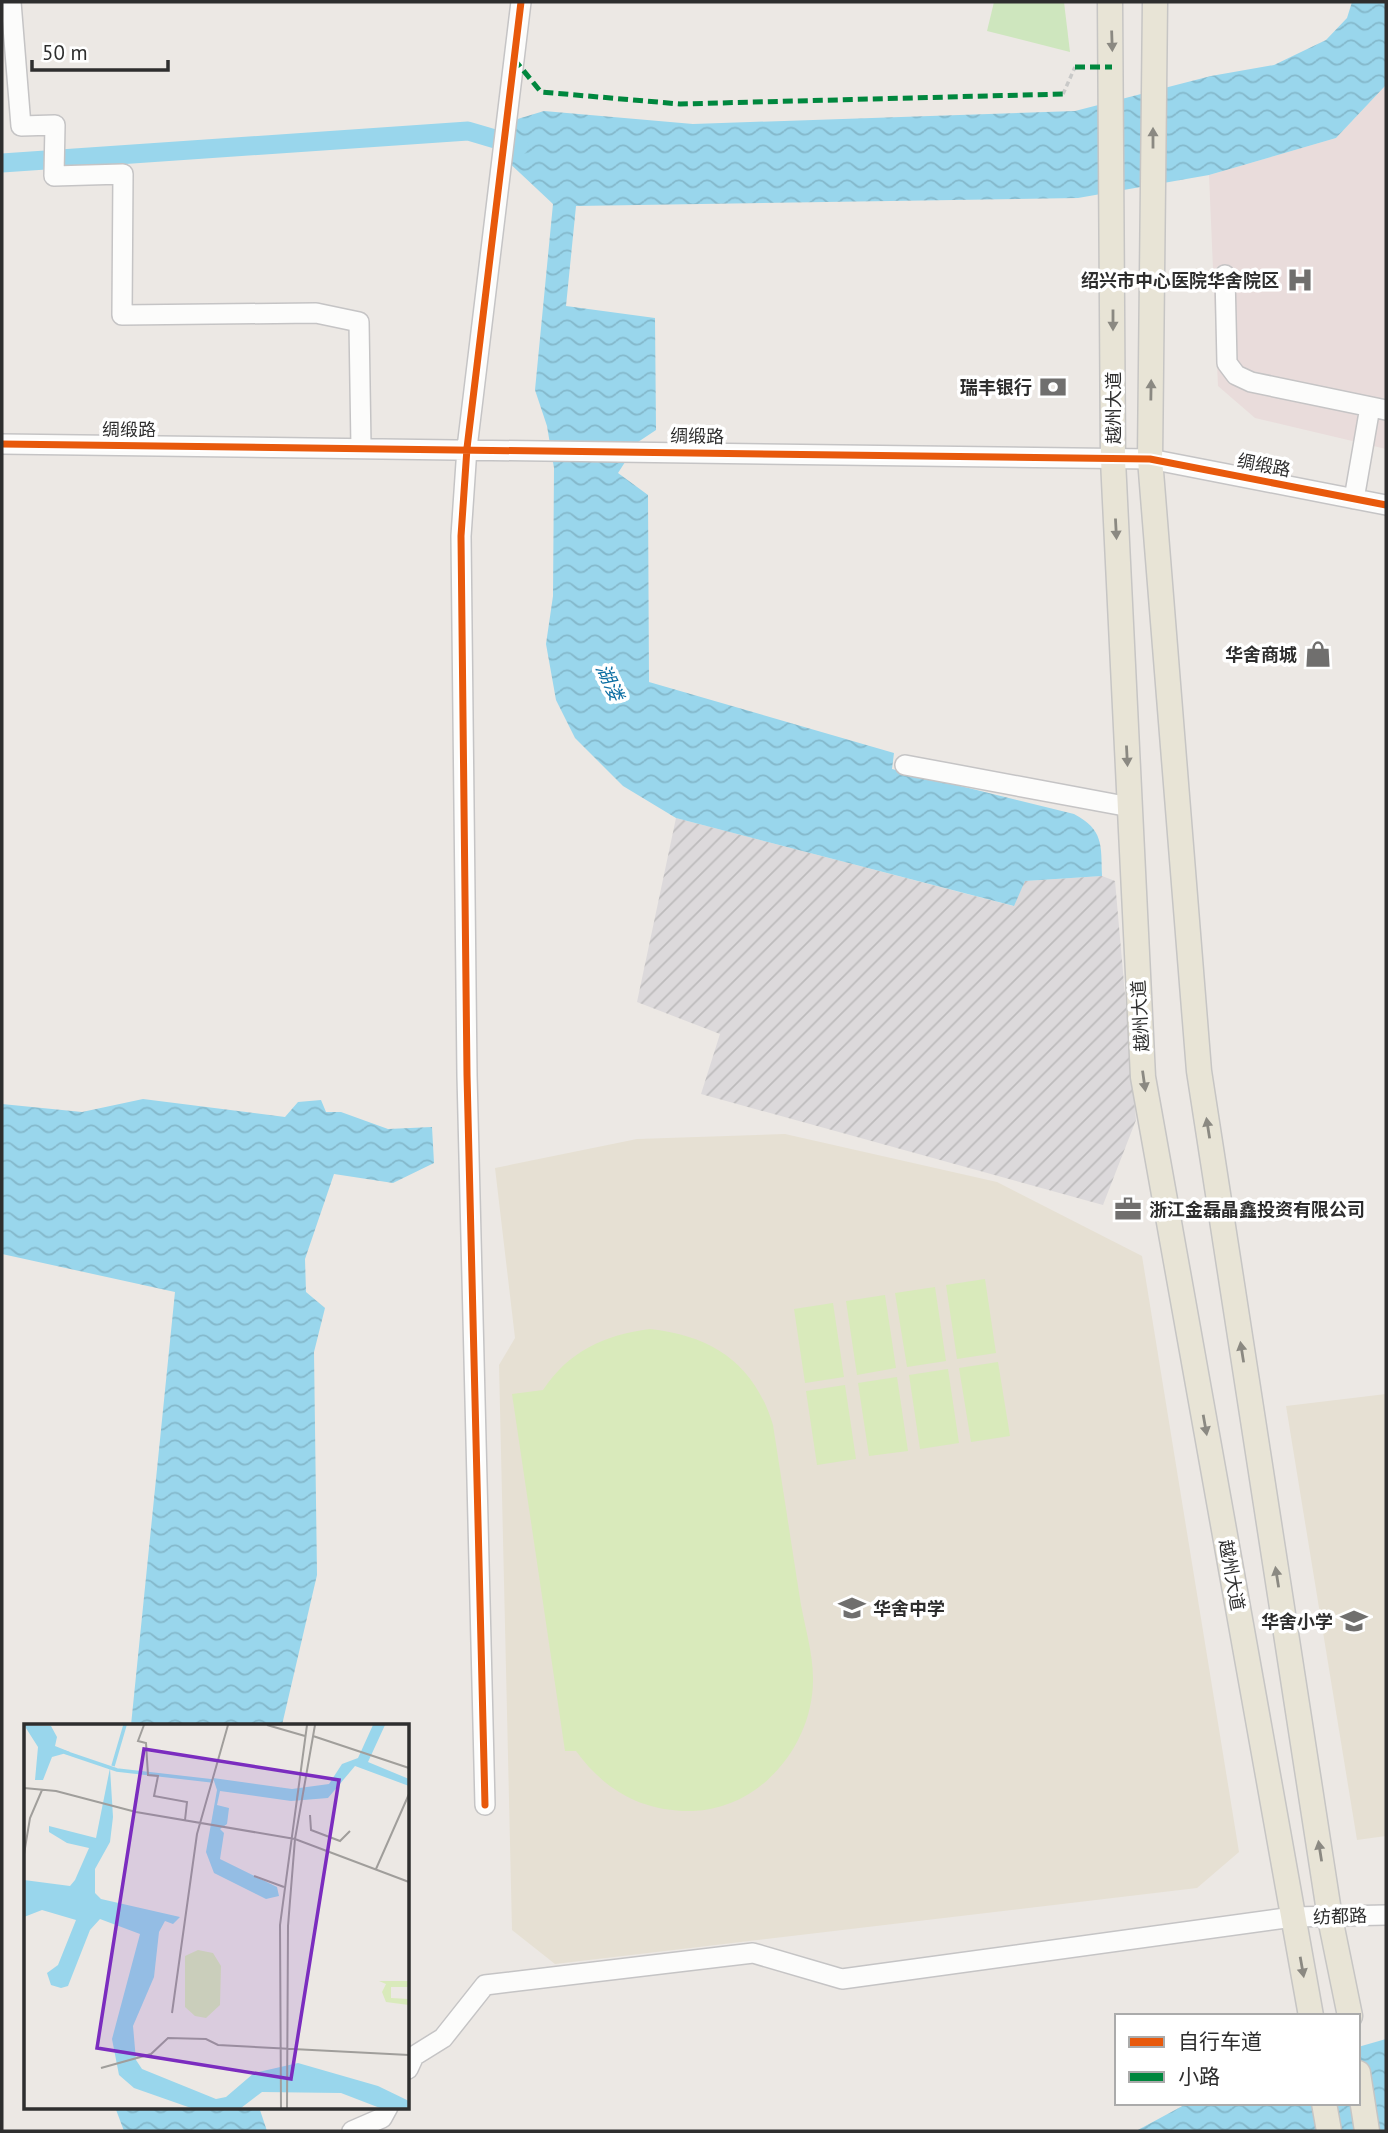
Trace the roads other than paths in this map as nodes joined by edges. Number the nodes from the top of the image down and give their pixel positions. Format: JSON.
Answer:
{"nodes":[{"id":1,"x":11,"y":2,"type":"edge"},
{"id":2,"x":521,"y":2,"type":"edge"},
{"id":3,"x":1111,"y":2,"type":"edge"},
{"id":4,"x":1155,"y":2,"type":"edge"},
{"id":5,"x":1225,"y":275,"type":"dead end"},
{"id":6,"x":1378,"y":409,"type":"edge"},
{"id":7,"x":2,"y":444,"type":"edge"},
{"id":8,"x":360,"y":447,"type":"junction"},
{"id":9,"x":467,"y":448,"type":"junction"},
{"id":10,"x":1150,"y":459,"type":"junction"},
{"id":11,"x":1113,"y":460,"type":"junction"},
{"id":12,"x":1354,"y":499,"type":"junction"},
{"id":13,"x":1386,"y":505,"type":"edge"},
{"id":14,"x":905,"y":765,"type":"dead end"},
{"id":15,"x":1130,"y":807,"type":"junction"},
{"id":16,"x":485,"y":1805,"type":"dead end"},
{"id":17,"x":1386,"y":1915,"type":"edge"},
{"id":18,"x":1293,"y":1917,"type":"junction"},
{"id":19,"x":1330,"y":1918,"type":"junction"},
{"id":20,"x":1311,"y":2014,"type":"edge"},
{"id":21,"x":1350,"y":2014,"type":"edge"},
{"id":22,"x":410,"y":2065,"type":"edge"},
{"id":23,"x":1360,"y":2086,"type":"edge"},
{"id":24,"x":1324,"y":2105,"type":"edge"},
{"id":25,"x":388,"y":2108,"type":"edge"},
{"id":26,"x":352,"y":2131,"type":"edge"},
{"id":27,"x":1329,"y":2131,"type":"edge"},
{"id":28,"x":1367,"y":2131,"type":"edge"}],
"edges":[{"from":1,"to":8,"type":"street"},
{"from":2,"to":9,"type":"street"},
{"from":3,"to":11,"type":"main road","name":"越州大道","one_way":true},
{"from":10,"to":4,"type":"main road","one_way":true},
{"from":5,"to":6,"type":"street"},
{"from":6,"to":12,"type":"street"},
{"from":7,"to":8,"type":"street","name":"绸缎路"},
{"from":8,"to":9,"type":"street","name":"绸缎路"},
{"from":9,"to":11,"type":"street","name":"绸缎路"},
{"from":9,"to":16,"type":"street"},
{"from":10,"to":11,"type":"street","name":"绸缎路"},
{"from":10,"to":12,"type":"street","name":"绸缎路"},
{"from":19,"to":10,"type":"main road","one_way":true},
{"from":11,"to":15,"type":"main road","name":"越州大道","one_way":true},
{"from":12,"to":13,"type":"street","name":"绸缎路"},
{"from":14,"to":15,"type":"street"},
{"from":15,"to":18,"type":"main road","name":"越州大道","one_way":true},
{"from":17,"to":19,"type":"street","name":"纺都路"},
{"from":18,"to":19,"type":"street","name":"纺都路"},
{"from":18,"to":20,"type":"main road","name":"越州大道","one_way":true},
{"from":18,"to":22,"type":"street","name":"纺都路"},
{"from":19,"to":21,"type":"main road"},
{"from":23,"to":28,"type":"main road"},
{"from":24,"to":27,"type":"main road"},
{"from":25,"to":26,"type":"street"}]}
